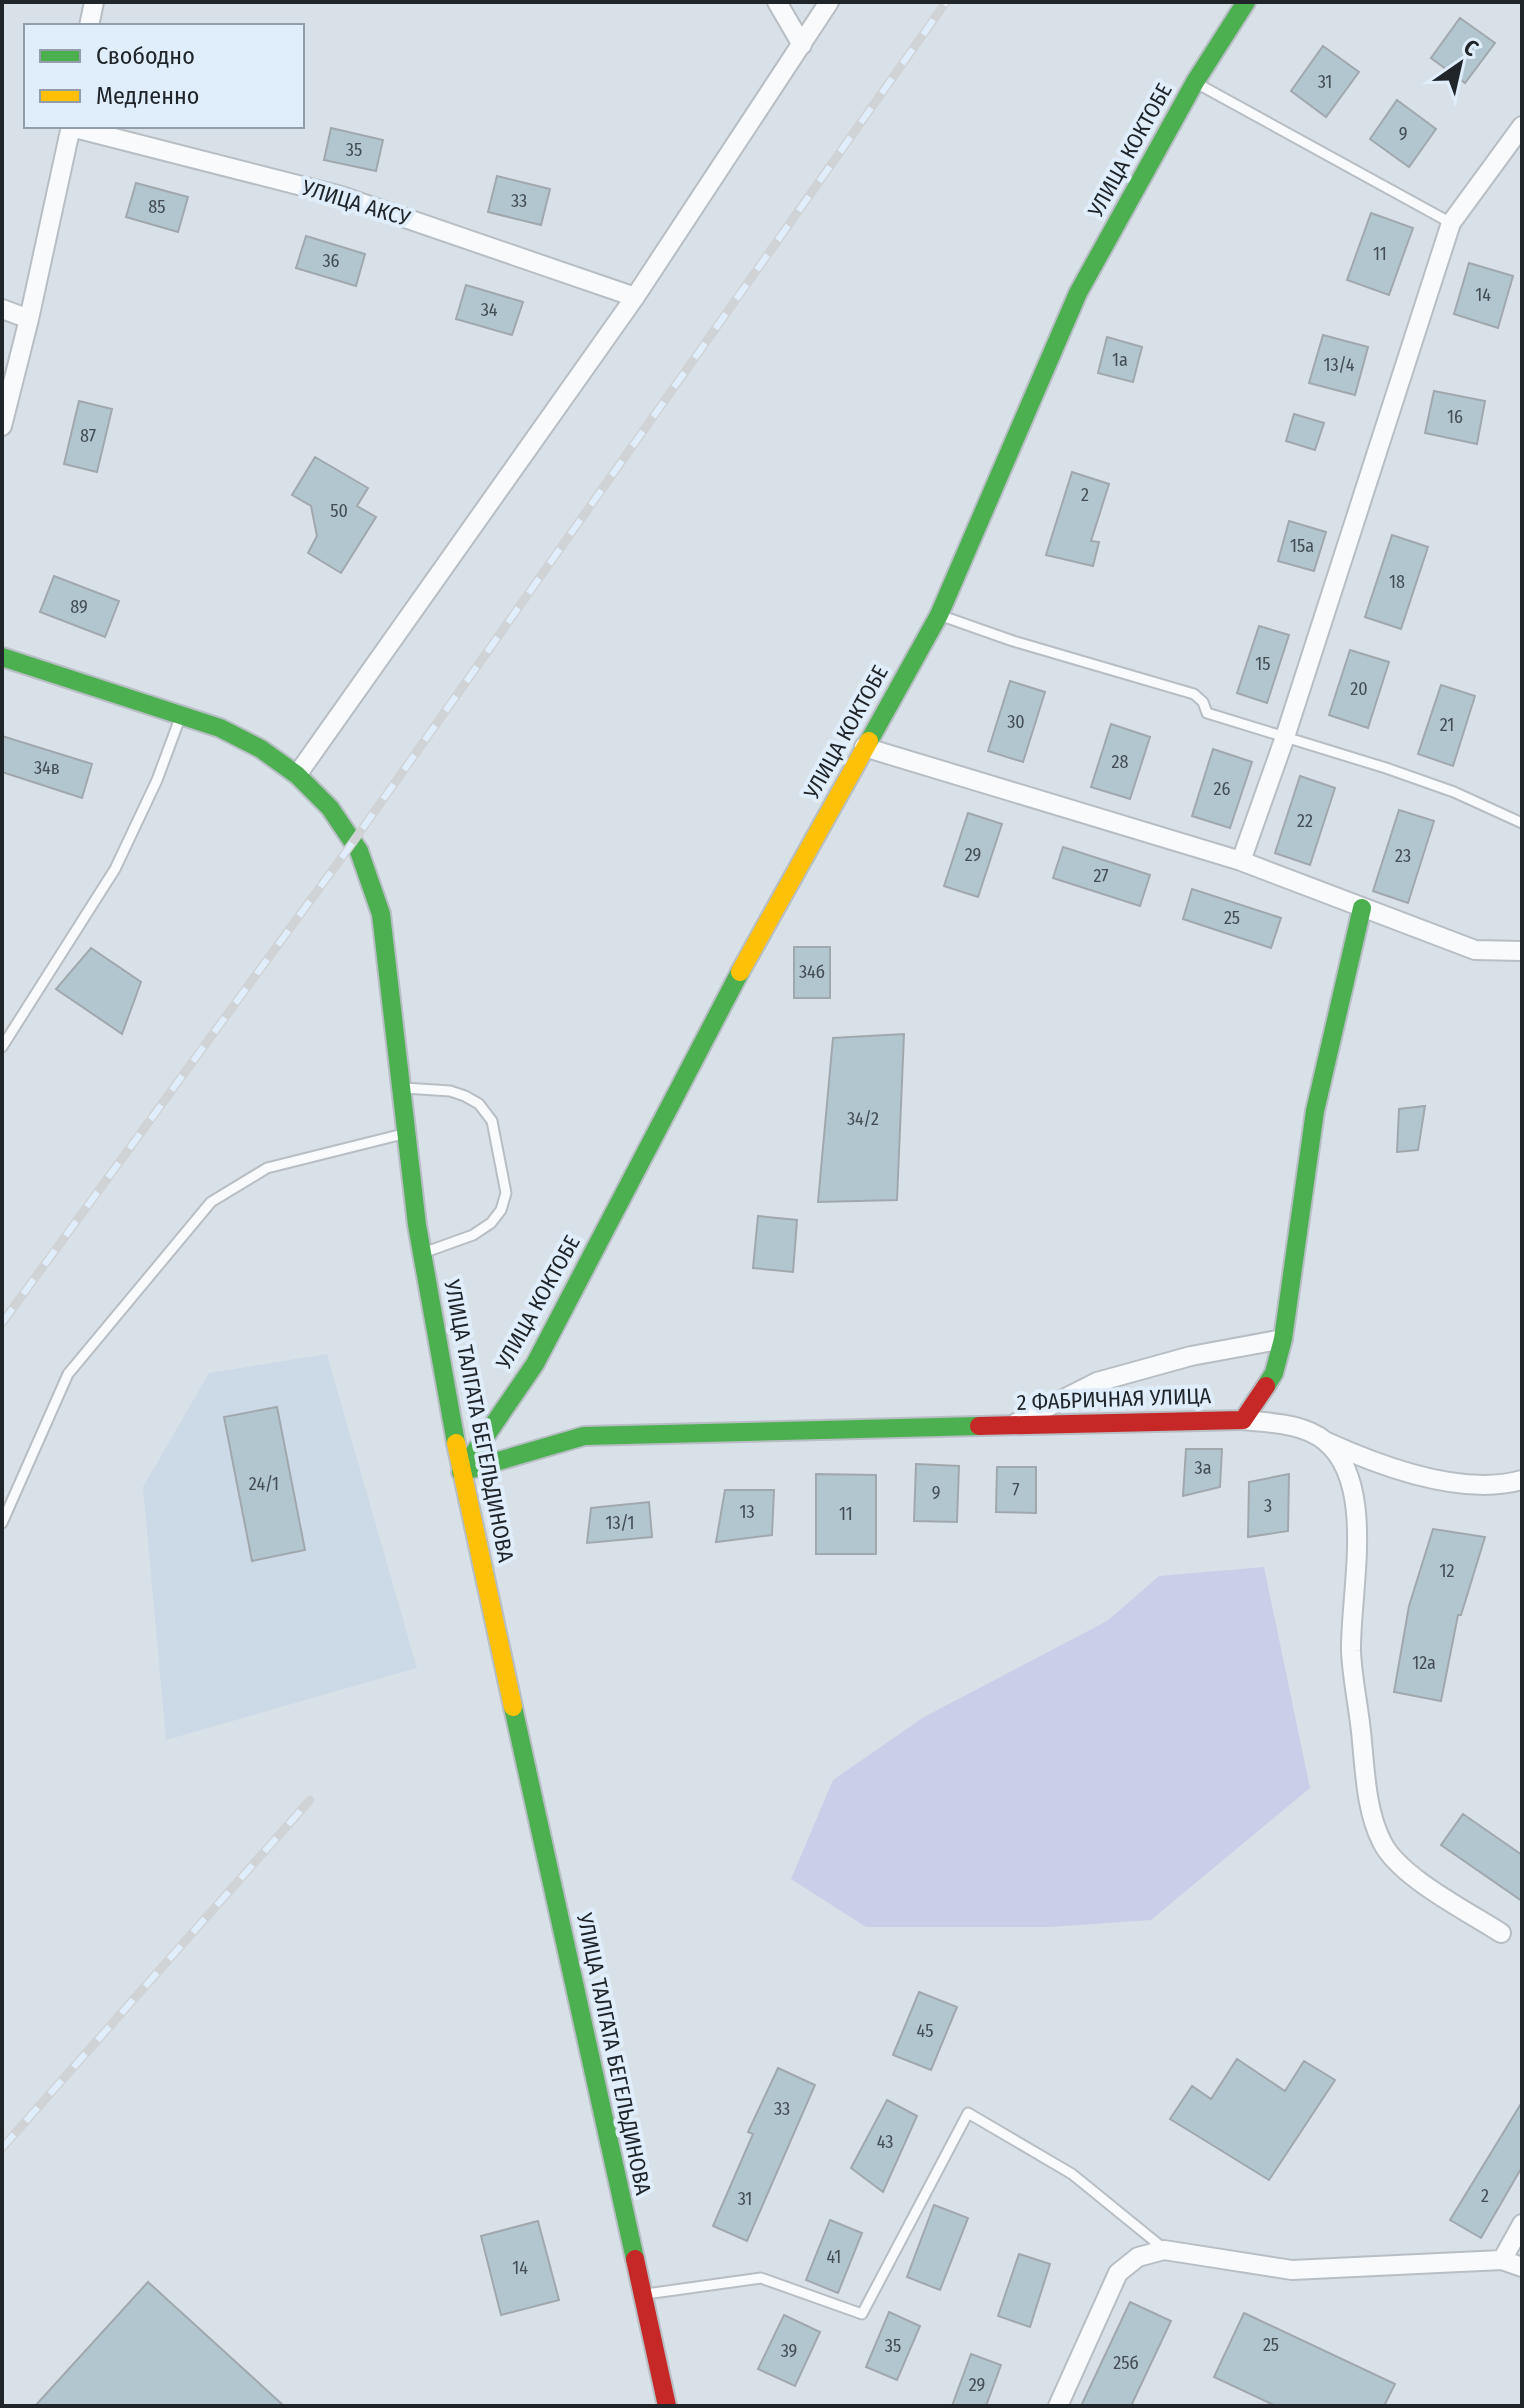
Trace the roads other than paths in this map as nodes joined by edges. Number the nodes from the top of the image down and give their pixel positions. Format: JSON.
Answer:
{"nodes":[{"id":1,"x":94,"y":2,"type":"edge"},
{"id":2,"x":777,"y":2,"type":"edge"},
{"id":3,"x":829,"y":2,"type":"edge"},
{"id":4,"x":1246,"y":2,"type":"edge"},
{"id":5,"x":89,"y":24,"type":"edge"},
{"id":6,"x":802,"y":45,"type":"junction"},
{"id":7,"x":1195,"y":82,"type":"junction"},
{"id":8,"x":1522,"y":126,"type":"edge"},
{"id":9,"x":71,"y":128,"type":"edge"},
{"id":10,"x":75,"y":128,"type":"edge"},
{"id":11,"x":1451,"y":223,"type":"junction"},
{"id":12,"x":635,"y":297,"type":"junction"},
{"id":13,"x":2,"y":309,"type":"edge"},
{"id":14,"x":29,"y":319,"type":"junction"},
{"id":15,"x":2,"y":426,"type":"edge"},
{"id":16,"x":939,"y":615,"type":"junction"},
{"id":17,"x":2,"y":657,"type":"edge"},
{"id":18,"x":181,"y":715,"type":"junction"},
{"id":19,"x":1285,"y":737,"type":"junction"},
{"id":20,"x":864,"y":747,"type":"junction"},
{"id":21,"x":297,"y":775,"type":"junction"},
{"id":22,"x":1522,"y":823,"type":"edge"},
{"id":23,"x":1241,"y":861,"type":"junction"},
{"id":24,"x":1362,"y":908,"type":"junction"},
{"id":25,"x":1522,"y":951,"type":"edge"},
{"id":26,"x":2,"y":1047,"type":"edge"},
{"id":27,"x":401,"y":1088,"type":"junction"},
{"id":28,"x":406,"y":1133,"type":"junction"},
{"id":29,"x":422,"y":1253,"type":"junction"},
{"id":30,"x":1283,"y":1339,"type":"junction"},
{"id":31,"x":1243,"y":1420,"type":"junction"},
{"id":32,"x":1009,"y":1426,"type":"junction"},
{"id":33,"x":1325,"y":1441,"type":"junction"},
{"id":34,"x":461,"y":1472,"type":"junction"},
{"id":35,"x":1522,"y":1480,"type":"edge"},
{"id":36,"x":2,"y":1523,"type":"edge"},
{"id":37,"x":1501,"y":1933,"type":"dead end"},
{"id":38,"x":1522,"y":2224,"type":"edge"},
{"id":39,"x":1164,"y":2250,"type":"junction"},
{"id":40,"x":1502,"y":2260,"type":"junction"},
{"id":41,"x":1522,"y":2267,"type":"edge"},
{"id":42,"x":642,"y":2295,"type":"junction"},
{"id":43,"x":667,"y":2406,"type":"edge"},
{"id":44,"x":1058,"y":2406,"type":"edge"}],
"edges":[{"from":1,"to":5,"type":"street"},
{"from":2,"to":6,"type":"street"},
{"from":3,"to":6,"type":"street"},
{"from":4,"to":7,"type":"street","name":"УЛИЦА КОКТОБЕ"},
{"from":6,"to":12,"type":"street"},
{"from":7,"to":11,"type":"lane"},
{"from":7,"to":16,"type":"street","name":"УЛИЦА КОКТОБЕ"},
{"from":8,"to":11,"type":"street"},
{"from":9,"to":14,"type":"street"},
{"from":10,"to":12,"type":"street","name":"УЛИЦА АКСУ"},
{"from":11,"to":19,"type":"street"},
{"from":12,"to":21,"type":"street"},
{"from":13,"to":14,"type":"street"},
{"from":14,"to":15,"type":"street"},
{"from":16,"to":19,"type":"lane"},
{"from":16,"to":20,"type":"street","name":"УЛИЦА КОКТОБЕ"},
{"from":17,"to":18,"type":"street","name":"УЛИЦА ТАЛГАТА БЕГЕЛЬДИНОВА"},
{"from":18,"to":21,"type":"street","name":"УЛИЦА ТАЛГАТА БЕГЕЛЬДИНОВА"},
{"from":18,"to":26,"type":"lane"},
{"from":19,"to":22,"type":"lane"},
{"from":19,"to":23,"type":"street"},
{"from":20,"to":23,"type":"street"},
{"from":20,"to":34,"type":"street","name":"УЛИЦА КОКТОБЕ"},
{"from":21,"to":27,"type":"street","name":"УЛИЦА ТАЛГАТА БЕГЕЛЬДИНОВА"},
{"from":23,"to":24,"type":"street"},
{"from":24,"to":25,"type":"street"},
{"from":24,"to":30,"type":"street"},
{"from":27,"to":28,"type":"street","name":"УЛИЦА ТАЛГАТА БЕГЕЛЬДИНОВА"},
{"from":27,"to":29,"type":"lane"},
{"from":28,"to":29,"type":"street","name":"УЛИЦА ТАЛГАТА БЕГЕЛЬДИНОВА"},
{"from":28,"to":36,"type":"lane"},
{"from":29,"to":34,"type":"street","name":"УЛИЦА ТАЛГАТА БЕГЕЛЬДИНОВА"},
{"from":30,"to":31,"type":"street"},
{"from":30,"to":32,"type":"street"},
{"from":31,"to":32,"type":"street","name":"2 ФАБРИЧНАЯ УЛИЦА"},
{"from":31,"to":33,"type":"street"},
{"from":32,"to":34,"type":"street","name":"2 ФАБРИЧНАЯ УЛИЦА"},
{"from":33,"to":35,"type":"street"},
{"from":33,"to":37,"type":"street"},
{"from":34,"to":42,"type":"street","name":"УЛИЦА ТАЛГАТА БЕГЕЛЬДИНОВА"},
{"from":38,"to":40,"type":"street"},
{"from":39,"to":40,"type":"street"},
{"from":39,"to":42,"type":"lane"},
{"from":39,"to":44,"type":"street"},
{"from":40,"to":41,"type":"street"},
{"from":42,"to":43,"type":"street","name":"УЛИЦА ТАЛГАТА БЕГЕЛЬДИНОВА"}]}
